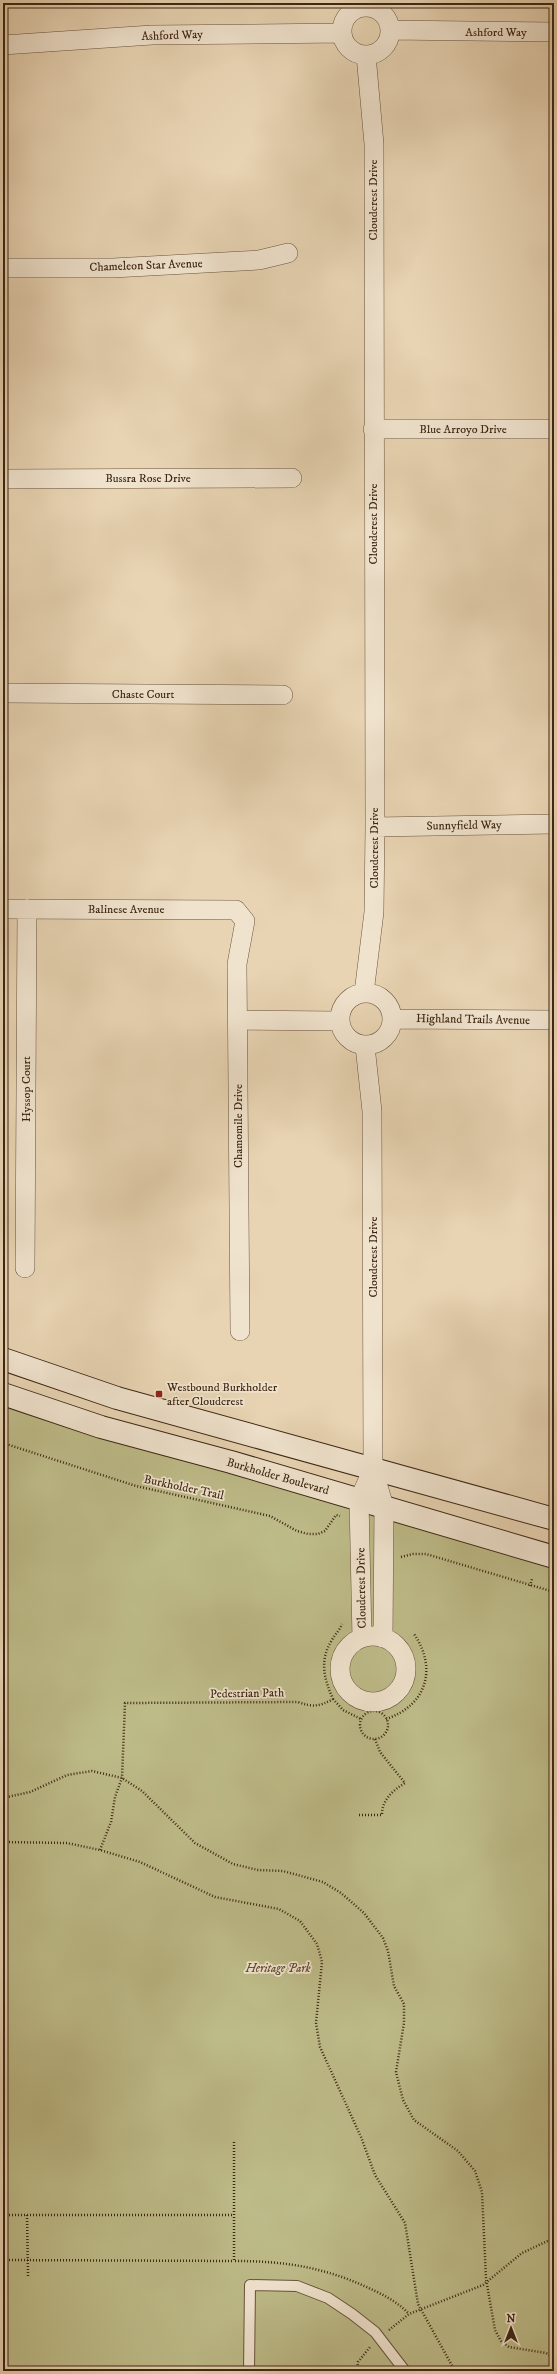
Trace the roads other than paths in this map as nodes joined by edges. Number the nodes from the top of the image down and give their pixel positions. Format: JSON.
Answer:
{"nodes":[{"id":1,"x":367,"y":5,"type":"edge"},
{"id":2,"x":391,"y":30,"type":"junction"},
{"id":3,"x":554,"y":32,"type":"edge"},
{"id":4,"x":342,"y":33,"type":"junction"},
{"id":5,"x":3,"y":45,"type":"edge"},
{"id":6,"x":366,"y":55,"type":"junction"},
{"id":7,"x":288,"y":253,"type":"dead end"},
{"id":8,"x":3,"y":268,"type":"edge"},
{"id":9,"x":373,"y":429,"type":"junction"},
{"id":10,"x":554,"y":429,"type":"edge"},
{"id":11,"x":292,"y":478,"type":"dead end"},
{"id":12,"x":3,"y":479,"type":"edge"},
{"id":13,"x":3,"y":693,"type":"edge"},
{"id":14,"x":283,"y":695,"type":"dead end"},
{"id":15,"x":554,"y":824,"type":"edge"},
{"id":16,"x":375,"y":827,"type":"junction"},
{"id":17,"x":3,"y":908,"type":"edge"},
{"id":18,"x":27,"y":909,"type":"junction"},
{"id":19,"x":245,"y":921,"type":"joint"},
{"id":20,"x":364,"y":993,"type":"junction"},
{"id":21,"x":392,"y":1018,"type":"junction"},
{"id":22,"x":238,"y":1020,"type":"junction"},
{"id":23,"x":339,"y":1020,"type":"junction"},
{"id":24,"x":554,"y":1020,"type":"edge"},
{"id":25,"x":365,"y":1046,"type":"junction"},
{"id":26,"x":26,"y":1268,"type":"dead end"},
{"id":27,"x":240,"y":1332,"type":"dead end"},
{"id":28,"x":3,"y":1358,"type":"edge"},
{"id":29,"x":3,"y":1394,"type":"edge"},
{"id":30,"x":373,"y":1470,"type":"junction"},
{"id":31,"x":359,"y":1500,"type":"junction"},
{"id":32,"x":384,"y":1507,"type":"junction"},
{"id":33,"x":554,"y":1519,"type":"edge"},
{"id":34,"x":554,"y":1557,"type":"edge"},
{"id":35,"x":362,"y":1638,"type":"junction"},
{"id":36,"x":383,"y":1638,"type":"junction"},
{"id":37,"x":249,"y":2371,"type":"edge"},
{"id":38,"x":405,"y":2371,"type":"edge"}],
"edges":[{"from":1,"to":2,"type":"street"},
{"from":1,"to":4,"type":"street"},
{"from":2,"to":3,"type":"street","name":"Ashford Way"},
{"from":2,"to":6,"type":"street"},
{"from":4,"to":5,"type":"street","name":"Ashford Way"},
{"from":4,"to":6,"type":"street"},
{"from":6,"to":9,"type":"street","name":"Cloudcrest Drive"},
{"from":7,"to":8,"type":"street","name":"Chameleon Star Avenue"},
{"from":9,"to":10,"type":"street","name":"Blue Arroyo Drive"},
{"from":9,"to":16,"type":"street","name":"Cloudcrest Drive"},
{"from":11,"to":12,"type":"street","name":"Bussra Rose Drive"},
{"from":13,"to":14,"type":"street","name":"Chaste Court"},
{"from":15,"to":16,"type":"street","name":"Sunnyfield Way"},
{"from":16,"to":20,"type":"street","name":"Cloudcrest Drive"},
{"from":17,"to":18,"type":"street","name":"Balinese Avenue"},
{"from":18,"to":19,"type":"street","name":"Balinese Avenue"},
{"from":18,"to":26,"type":"street","name":"Hyssop Court"},
{"from":19,"to":22,"type":"street","name":"Chamomile Drive"},
{"from":20,"to":21,"type":"street"},
{"from":20,"to":23,"type":"street"},
{"from":21,"to":24,"type":"street","name":"Highland Trails Avenue"},
{"from":21,"to":25,"type":"street"},
{"from":22,"to":23,"type":"street"},
{"from":22,"to":27,"type":"street","name":"Chamomile Drive"},
{"from":23,"to":25,"type":"street"},
{"from":25,"to":30,"type":"street","name":"Cloudcrest Drive"},
{"from":28,"to":30,"type":"main road"},
{"from":29,"to":31,"type":"main road","name":"Burkholder Boulevard"},
{"from":30,"to":31,"type":"street","name":"Cloudcrest Drive"},
{"from":30,"to":32,"type":"street","name":"Cloudcrest Drive"},
{"from":30,"to":33,"type":"main road"},
{"from":31,"to":32,"type":"main road","name":"Burkholder Boulevard"},
{"from":31,"to":35,"type":"street","name":"Cloudcrest Drive"},
{"from":32,"to":34,"type":"main road","name":"Burkholder Boulevard"},
{"from":32,"to":36,"type":"street","name":"Cloudcrest Drive"},
{"from":35,"to":36,"type":"street","name":"Cloudcrest Drive"},
{"from":35,"to":36,"type":"street","name":"Cloudcrest Drive"},
{"from":37,"to":38,"type":"lane"}]}
